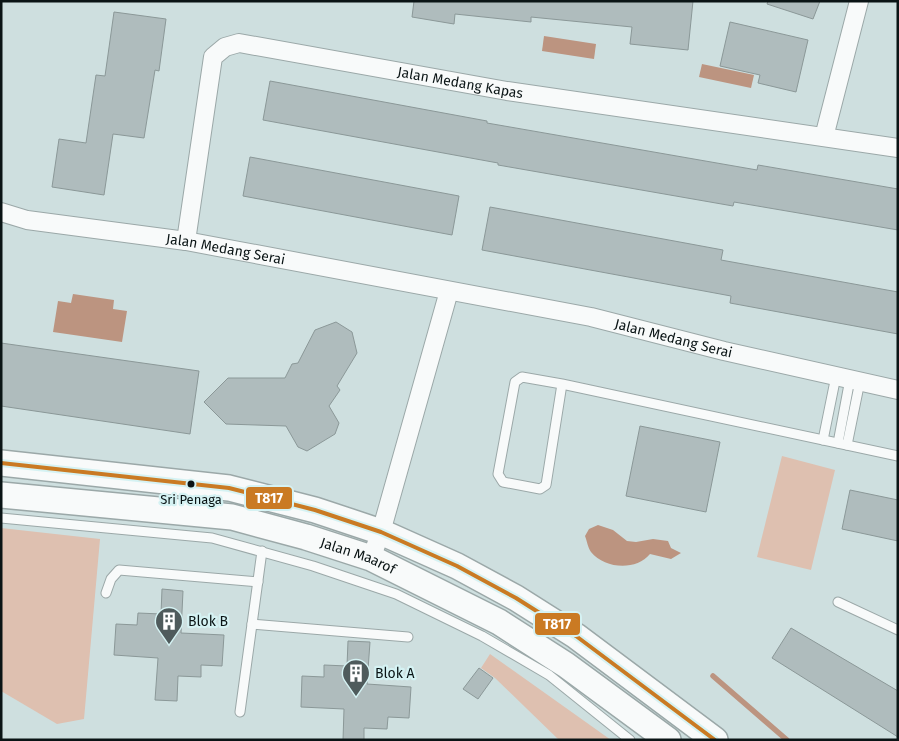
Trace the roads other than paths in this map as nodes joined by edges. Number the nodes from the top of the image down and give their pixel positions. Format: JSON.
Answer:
{"nodes":[{"id":1,"x":859,"y":1,"type":"edge"},
{"id":2,"x":824,"y":137,"type":"junction"},
{"id":3,"x":898,"y":148,"type":"edge"},
{"id":4,"x":1,"y":212,"type":"edge"},
{"id":5,"x":186,"y":241,"type":"junction"},
{"id":6,"x":449,"y":291,"type":"junction"},
{"id":7,"x":849,"y":379,"type":"junction"},
{"id":8,"x":562,"y":384,"type":"junction"},
{"id":9,"x":898,"y":390,"type":"edge"},
{"id":10,"x":823,"y":440,"type":"junction"},
{"id":11,"x":838,"y":443,"type":"junction"},
{"id":12,"x":847,"y":445,"type":"junction"},
{"id":13,"x":898,"y":456,"type":"edge"},
{"id":14,"x":1,"y":463,"type":"edge"},
{"id":15,"x":1,"y":495,"type":"edge"},
{"id":16,"x":1,"y":518,"type":"edge"},
{"id":17,"x":381,"y":532,"type":"junction"},
{"id":18,"x":262,"y":551,"type":"junction"},
{"id":19,"x":371,"y":558,"type":"junction"},
{"id":20,"x":258,"y":582,"type":"junction"},
{"id":21,"x":106,"y":593,"type":"dead end"},
{"id":22,"x":838,"y":602,"type":"dead end"},
{"id":23,"x":252,"y":624,"type":"junction"},
{"id":24,"x":898,"y":630,"type":"edge"},
{"id":25,"x":408,"y":637,"type":"dead end"},
{"id":26,"x":240,"y":712,"type":"dead end"},
{"id":27,"x":630,"y":740,"type":"edge"},
{"id":28,"x":668,"y":740,"type":"edge"},
{"id":29,"x":714,"y":740,"type":"edge"}],
"edges":[{"from":1,"to":2,"type":"street"},
{"from":2,"to":3,"type":"street","name":"Jalan Medang Kapas"},
{"from":2,"to":5,"type":"street","name":"Jalan Medang Kapas"},
{"from":4,"to":5,"type":"street","name":"Jalan Medang Serai"},
{"from":5,"to":6,"type":"street","name":"Jalan Medang Serai"},
{"from":6,"to":7,"type":"street","name":"Jalan Medang Serai"},
{"from":6,"to":17,"type":"street"},
{"from":7,"to":9,"type":"street","name":"Jalan Medang Serai"},
{"from":7,"to":10,"type":"lane"},
{"from":7,"to":11,"type":"lane"},
{"from":7,"to":12,"type":"lane"},
{"from":8,"to":8,"type":"lane"},
{"from":8,"to":10,"type":"lane"},
{"from":10,"to":11,"type":"lane"},
{"from":11,"to":12,"type":"lane"},
{"from":12,"to":13,"type":"lane"},
{"from":14,"to":17,"type":"main road","name":"Jalan Maarof"},
{"from":15,"to":19,"type":"main road","name":"Jalan Maarof"},
{"from":16,"to":18,"type":"lane"},
{"from":17,"to":19,"type":"street"},
{"from":17,"to":29,"type":"main road","name":"Jalan Maarof"},
{"from":18,"to":20,"type":"lane"},
{"from":18,"to":27,"type":"lane"},
{"from":19,"to":28,"type":"main road","name":"Jalan Maarof"},
{"from":20,"to":21,"type":"lane"},
{"from":20,"to":23,"type":"lane"},
{"from":22,"to":24,"type":"lane"},
{"from":23,"to":25,"type":"lane"},
{"from":23,"to":26,"type":"lane"}]}
